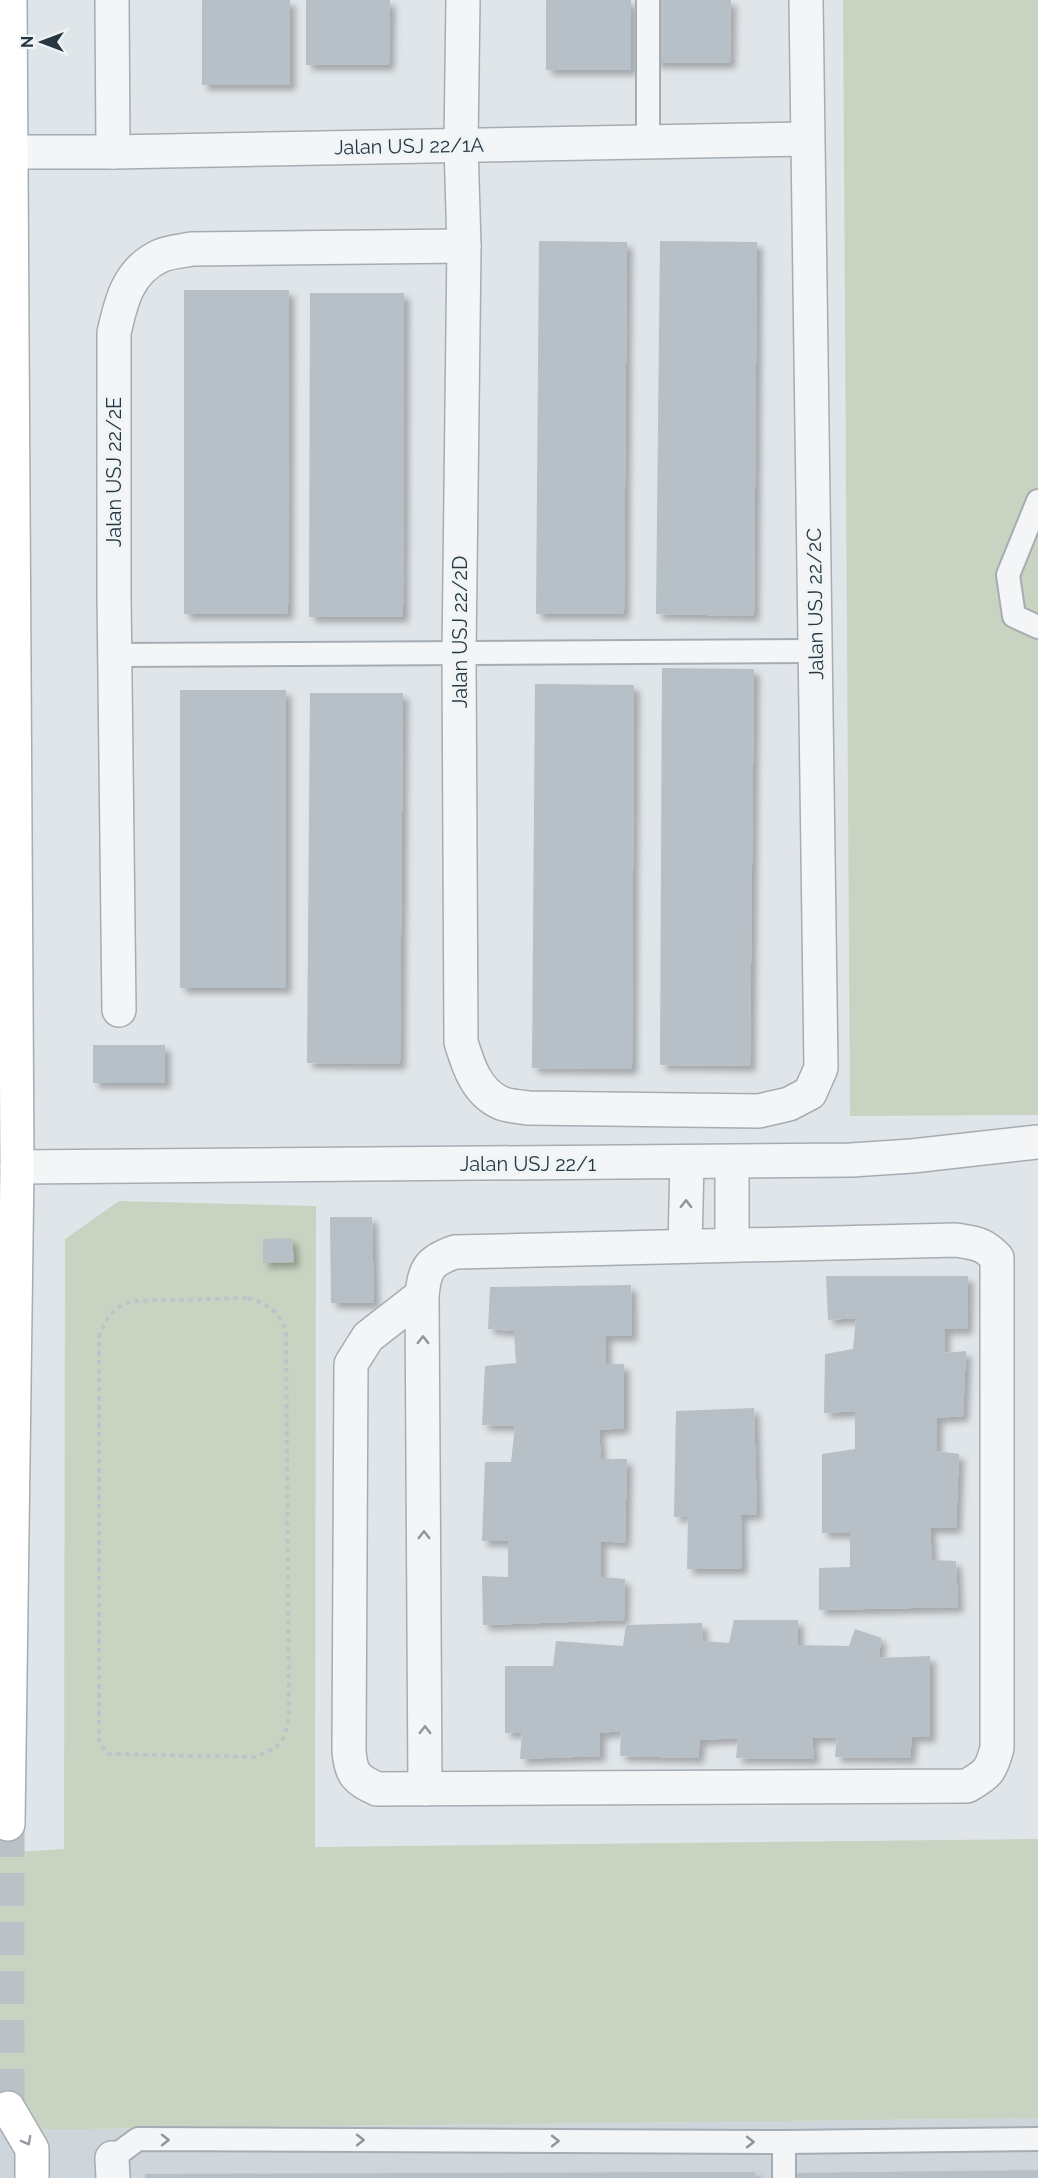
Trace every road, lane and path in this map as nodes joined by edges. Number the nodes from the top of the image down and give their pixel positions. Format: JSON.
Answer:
{"nodes":[{"id":1,"x":10,"y":0,"type":"edge"},
{"id":2,"x":112,"y":0,"type":"edge"},
{"id":3,"x":463,"y":0,"type":"edge"},
{"id":4,"x":648,"y":0,"type":"edge"},
{"id":5,"x":806,"y":0,"type":"edge"},
{"id":6,"x":807,"y":139,"type":"junction"},
{"id":7,"x":648,"y":142,"type":"junction"},
{"id":8,"x":461,"y":145,"type":"junction"},
{"id":9,"x":11,"y":152,"type":"junction"},
{"id":10,"x":113,"y":152,"type":"junction"},
{"id":11,"x":464,"y":246,"type":"junction"},
{"id":12,"x":1038,"y":501,"type":"edge"},
{"id":13,"x":7,"y":560,"type":"edge"},
{"id":14,"x":1038,"y":627,"type":"edge"},
{"id":15,"x":816,"y":651,"type":"junction"},
{"id":16,"x":115,"y":655,"type":"junction"},
{"id":17,"x":459,"y":655,"type":"junction"},
{"id":18,"x":119,"y":1010,"type":"dead end"},
{"id":19,"x":501,"y":1103,"type":"joint"},
{"id":20,"x":1038,"y":1142,"type":"edge"},
{"id":21,"x":687,"y":1162,"type":"junction"},
{"id":22,"x":732,"y":1162,"type":"junction"},
{"id":23,"x":17,"y":1167,"type":"junction"},
{"id":24,"x":732,"y":1245,"type":"junction"},
{"id":25,"x":685,"y":1246,"type":"junction"},
{"id":26,"x":422,"y":1294,"type":"junction"},
{"id":27,"x":99,"y":1570,"type":"joint"},
{"id":28,"x":425,"y":1789,"type":"junction"},
{"id":29,"x":8,"y":1824,"type":"tunnel mouth"},
{"id":30,"x":0,"y":2130,"type":"edge"},
{"id":31,"x":1038,"y":2139,"type":"edge"},
{"id":32,"x":784,"y":2142,"type":"junction"},
{"id":33,"x":112,"y":2168,"type":"edge"},
{"id":34,"x":32,"y":2178,"type":"edge"},
{"id":35,"x":784,"y":2178,"type":"edge"}],
"edges":[{"from":1,"to":9,"type":"street"},
{"from":2,"to":10,"type":"street"},
{"from":3,"to":8,"type":"street","name":"Jalan USJ 22/2D"},
{"from":4,"to":7,"type":"lane"},
{"from":5,"to":6,"type":"street","name":"Jalan USJ 22/2C"},
{"from":6,"to":7,"type":"street","name":"Jalan USJ 22/1A"},
{"from":6,"to":15,"type":"street","name":"Jalan USJ 22/2C"},
{"from":7,"to":8,"type":"street","name":"Jalan USJ 22/1A"},
{"from":8,"to":10,"type":"street","name":"Jalan USJ 22/1A"},
{"from":8,"to":11,"type":"street","name":"Jalan USJ 22/2D"},
{"from":9,"to":10,"type":"street","name":"Jalan USJ 22/1A"},
{"from":9,"to":13,"type":"street"},
{"from":11,"to":16,"type":"street","name":"Jalan USJ 22/2E"},
{"from":11,"to":17,"type":"street","name":"Jalan USJ 22/2D"},
{"from":12,"to":14,"type":"lane"},
{"from":13,"to":23,"type":"street"},
{"from":15,"to":17,"type":"lane"},
{"from":15,"to":19,"type":"street","name":"Jalan USJ 22/2C"},
{"from":16,"to":17,"type":"lane"},
{"from":16,"to":18,"type":"street","name":"Jalan USJ 22/2E"},
{"from":17,"to":19,"type":"street","name":"Jalan USJ 22/2D"},
{"from":20,"to":22,"type":"street","name":"Jalan USJ 22/1"},
{"from":21,"to":22,"type":"street","name":"Jalan USJ 22/1"},
{"from":21,"to":23,"type":"street","name":"Jalan USJ 22/1"},
{"from":25,"to":21,"type":"street","one_way":true},
{"from":22,"to":24,"type":"street"},
{"from":23,"to":29,"type":"street"},
{"from":24,"to":25,"type":"street"},
{"from":24,"to":28,"type":"street"},
{"from":25,"to":26,"type":"street"},
{"from":28,"to":26,"type":"street","one_way":true},
{"from":26,"to":28,"type":"street"},
{"from":27,"to":27,"type":"path"},
{"from":30,"to":34,"type":"street","one_way":true},
{"from":31,"to":32,"type":"lane"},
{"from":33,"to":32,"type":"lane","one_way":true},
{"from":32,"to":35,"type":"lane"}]}
